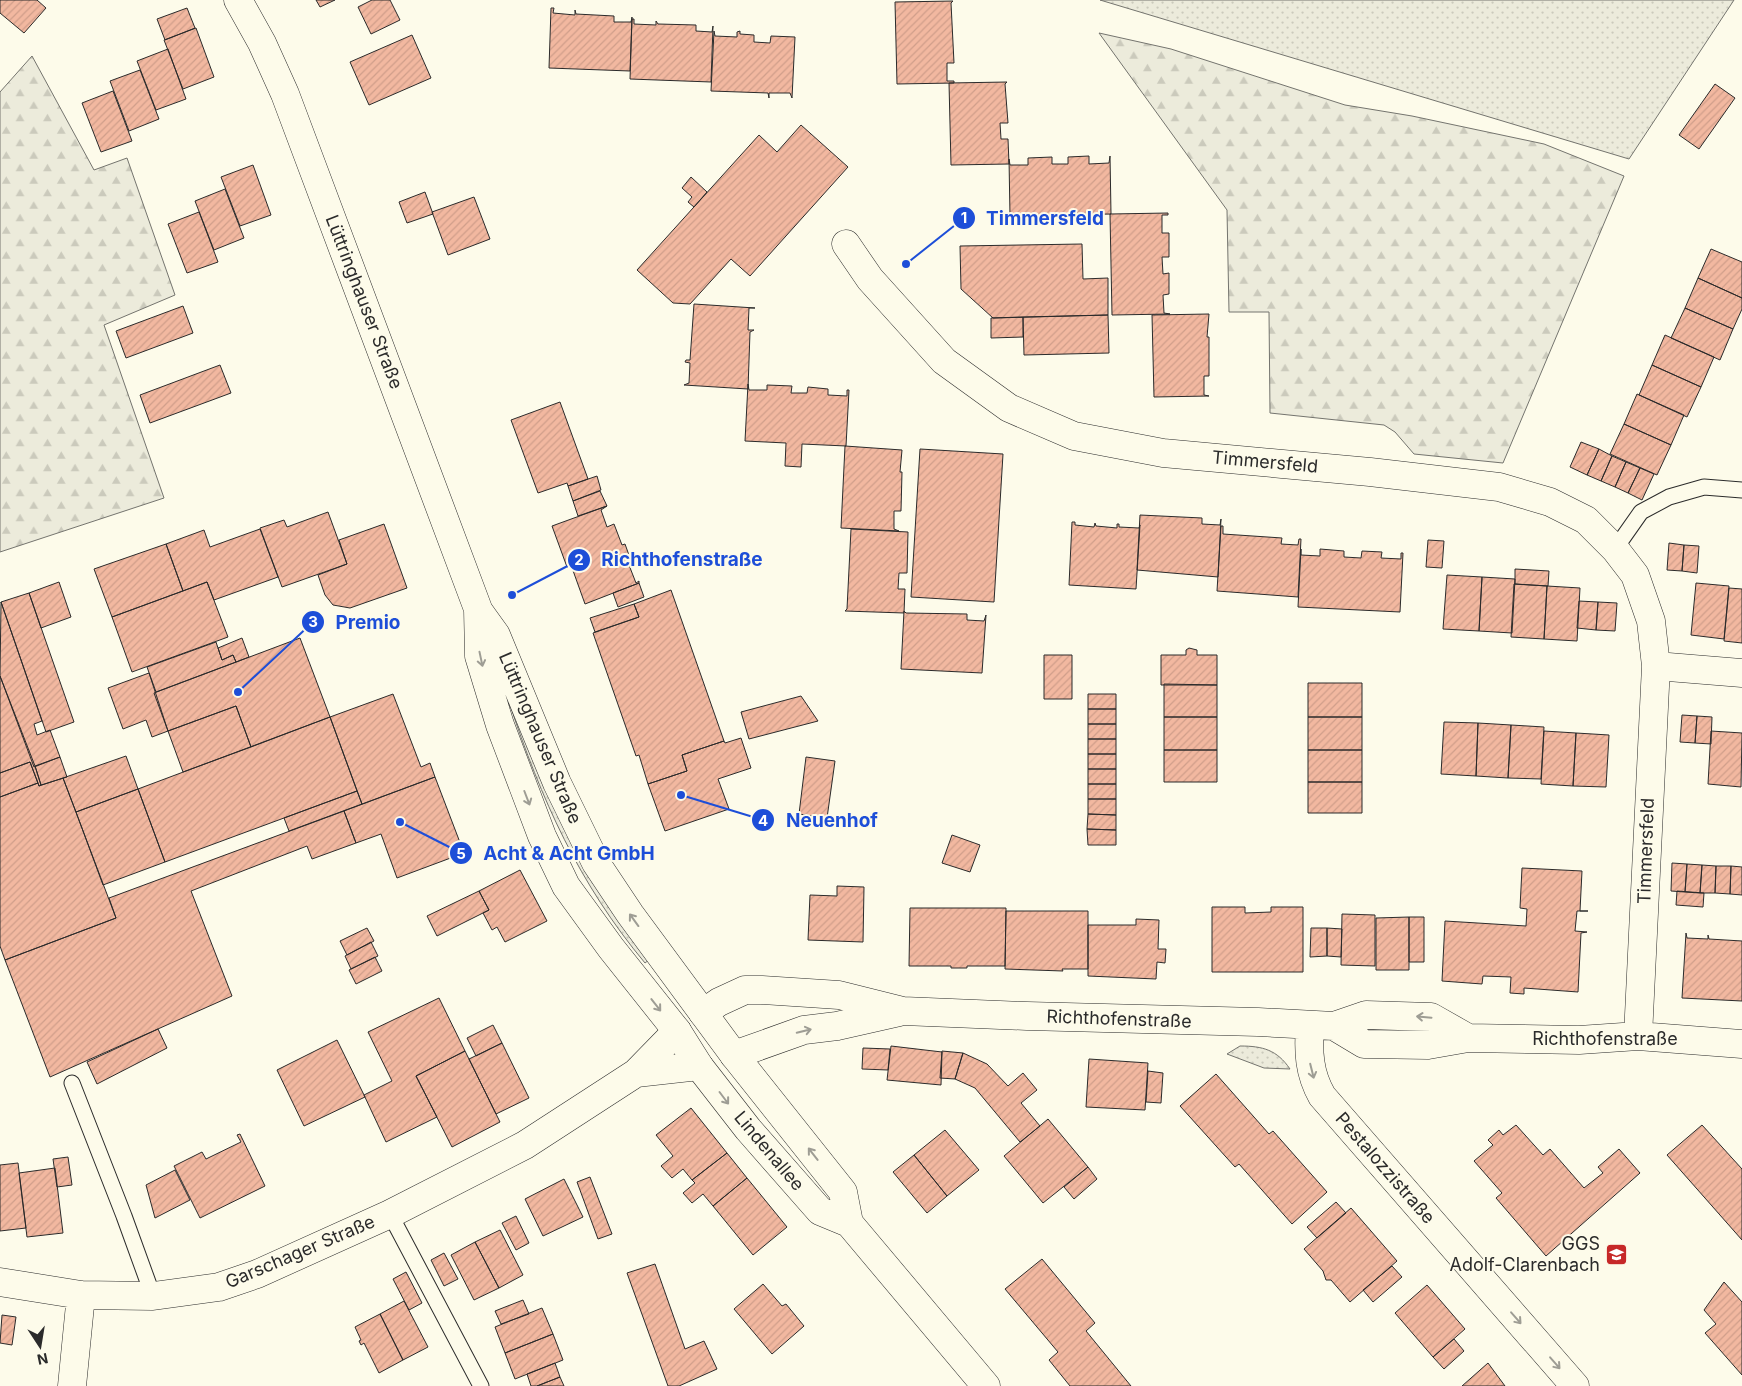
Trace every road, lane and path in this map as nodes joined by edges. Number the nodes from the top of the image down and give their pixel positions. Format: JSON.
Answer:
{"nodes":[{"id":1,"x":238,"y":0,"type":"edge"},
{"id":2,"x":846,"y":244,"type":"dead end"},
{"id":3,"x":1742,"y":490,"type":"edge"},
{"id":4,"x":1615,"y":549,"type":"junction"},
{"id":5,"x":478,"y":610,"type":"junction"},
{"id":6,"x":1656,"y":666,"type":"junction"},
{"id":7,"x":1742,"y":673,"type":"edge"},
{"id":8,"x":903,"y":1011,"type":"junction"},
{"id":9,"x":703,"y":1013,"type":"junction"},
{"id":10,"x":1322,"y":1026,"type":"junction"},
{"id":11,"x":677,"y":1031,"type":"junction"},
{"id":12,"x":1638,"y":1036,"type":"junction"},
{"id":13,"x":1742,"y":1044,"type":"edge"},
{"id":14,"x":734,"y":1055,"type":"junction"},
{"id":15,"x":699,"y":1066,"type":"junction"},
{"id":16,"x":636,"y":1073,"type":"junction"},
{"id":17,"x":72,"y":1083,"type":"dead end"},
{"id":18,"x":390,"y":1214,"type":"junction"},
{"id":19,"x":849,"y":1223,"type":"junction"},
{"id":20,"x":0,"y":1282,"type":"edge"},
{"id":21,"x":81,"y":1295,"type":"junction"},
{"id":22,"x":153,"y":1296,"type":"junction"},
{"id":23,"x":72,"y":1386,"type":"edge"},
{"id":24,"x":480,"y":1386,"type":"edge"},
{"id":25,"x":986,"y":1386,"type":"edge"},
{"id":26,"x":1575,"y":1386,"type":"edge"}],
"edges":[{"from":1,"to":5,"type":"street","name":"Lüttringhauser Straße"},
{"from":2,"to":4,"type":"street","name":"Timmersfeld"},
{"from":3,"to":4,"type":"lane"},
{"from":4,"to":6,"type":"street","name":"Timmersfeld"},
{"from":9,"to":5,"type":"street","name":"Lüttringhauser Straße","one_way":true},
{"from":5,"to":11,"type":"street","name":"Lüttringhauser Straße","one_way":true},
{"from":6,"to":7,"type":"street"},
{"from":6,"to":12,"type":"street","name":"Timmersfeld"},
{"from":8,"to":9,"type":"street","name":"Richthofenstraße"},
{"from":8,"to":10,"type":"street","name":"Richthofenstraße"},
{"from":14,"to":8,"type":"street","name":"Richthofenstraße","one_way":true},
{"from":9,"to":11,"type":"street","name":"Richthofenstraße"},
{"from":9,"to":14,"type":"street","name":"Lüttringhauser Straße"},
{"from":10,"to":12,"type":"street","name":"Richthofenstraße"},
{"from":10,"to":26,"type":"street","name":"Pestalozzistraße","one_way":true},
{"from":11,"to":15,"type":"street","name":"Lüttringhauser Straße"},
{"from":11,"to":16,"type":"street","name":"Garschager Straße"},
{"from":12,"to":13,"type":"street","name":"Richthofenstraße"},
{"from":14,"to":15,"type":"street","name":"Richthofenstraße"},
{"from":19,"to":14,"type":"street","name":"Lindenallee","one_way":true},
{"from":15,"to":16,"type":"street","name":"Garschager Straße"},
{"from":15,"to":19,"type":"street","name":"Lindenallee","one_way":true},
{"from":16,"to":18,"type":"street","name":"Garschager Straße"},
{"from":17,"to":22,"type":"lane"},
{"from":18,"to":22,"type":"street","name":"Garschager Straße"},
{"from":18,"to":24,"type":"lane","name":"Garschager Straße"},
{"from":19,"to":25,"type":"street","name":"Lindenallee"},
{"from":20,"to":21,"type":"street","name":"Garschager Straße"},
{"from":21,"to":22,"type":"street","name":"Garschager Straße"},
{"from":21,"to":23,"type":"street"}]}
